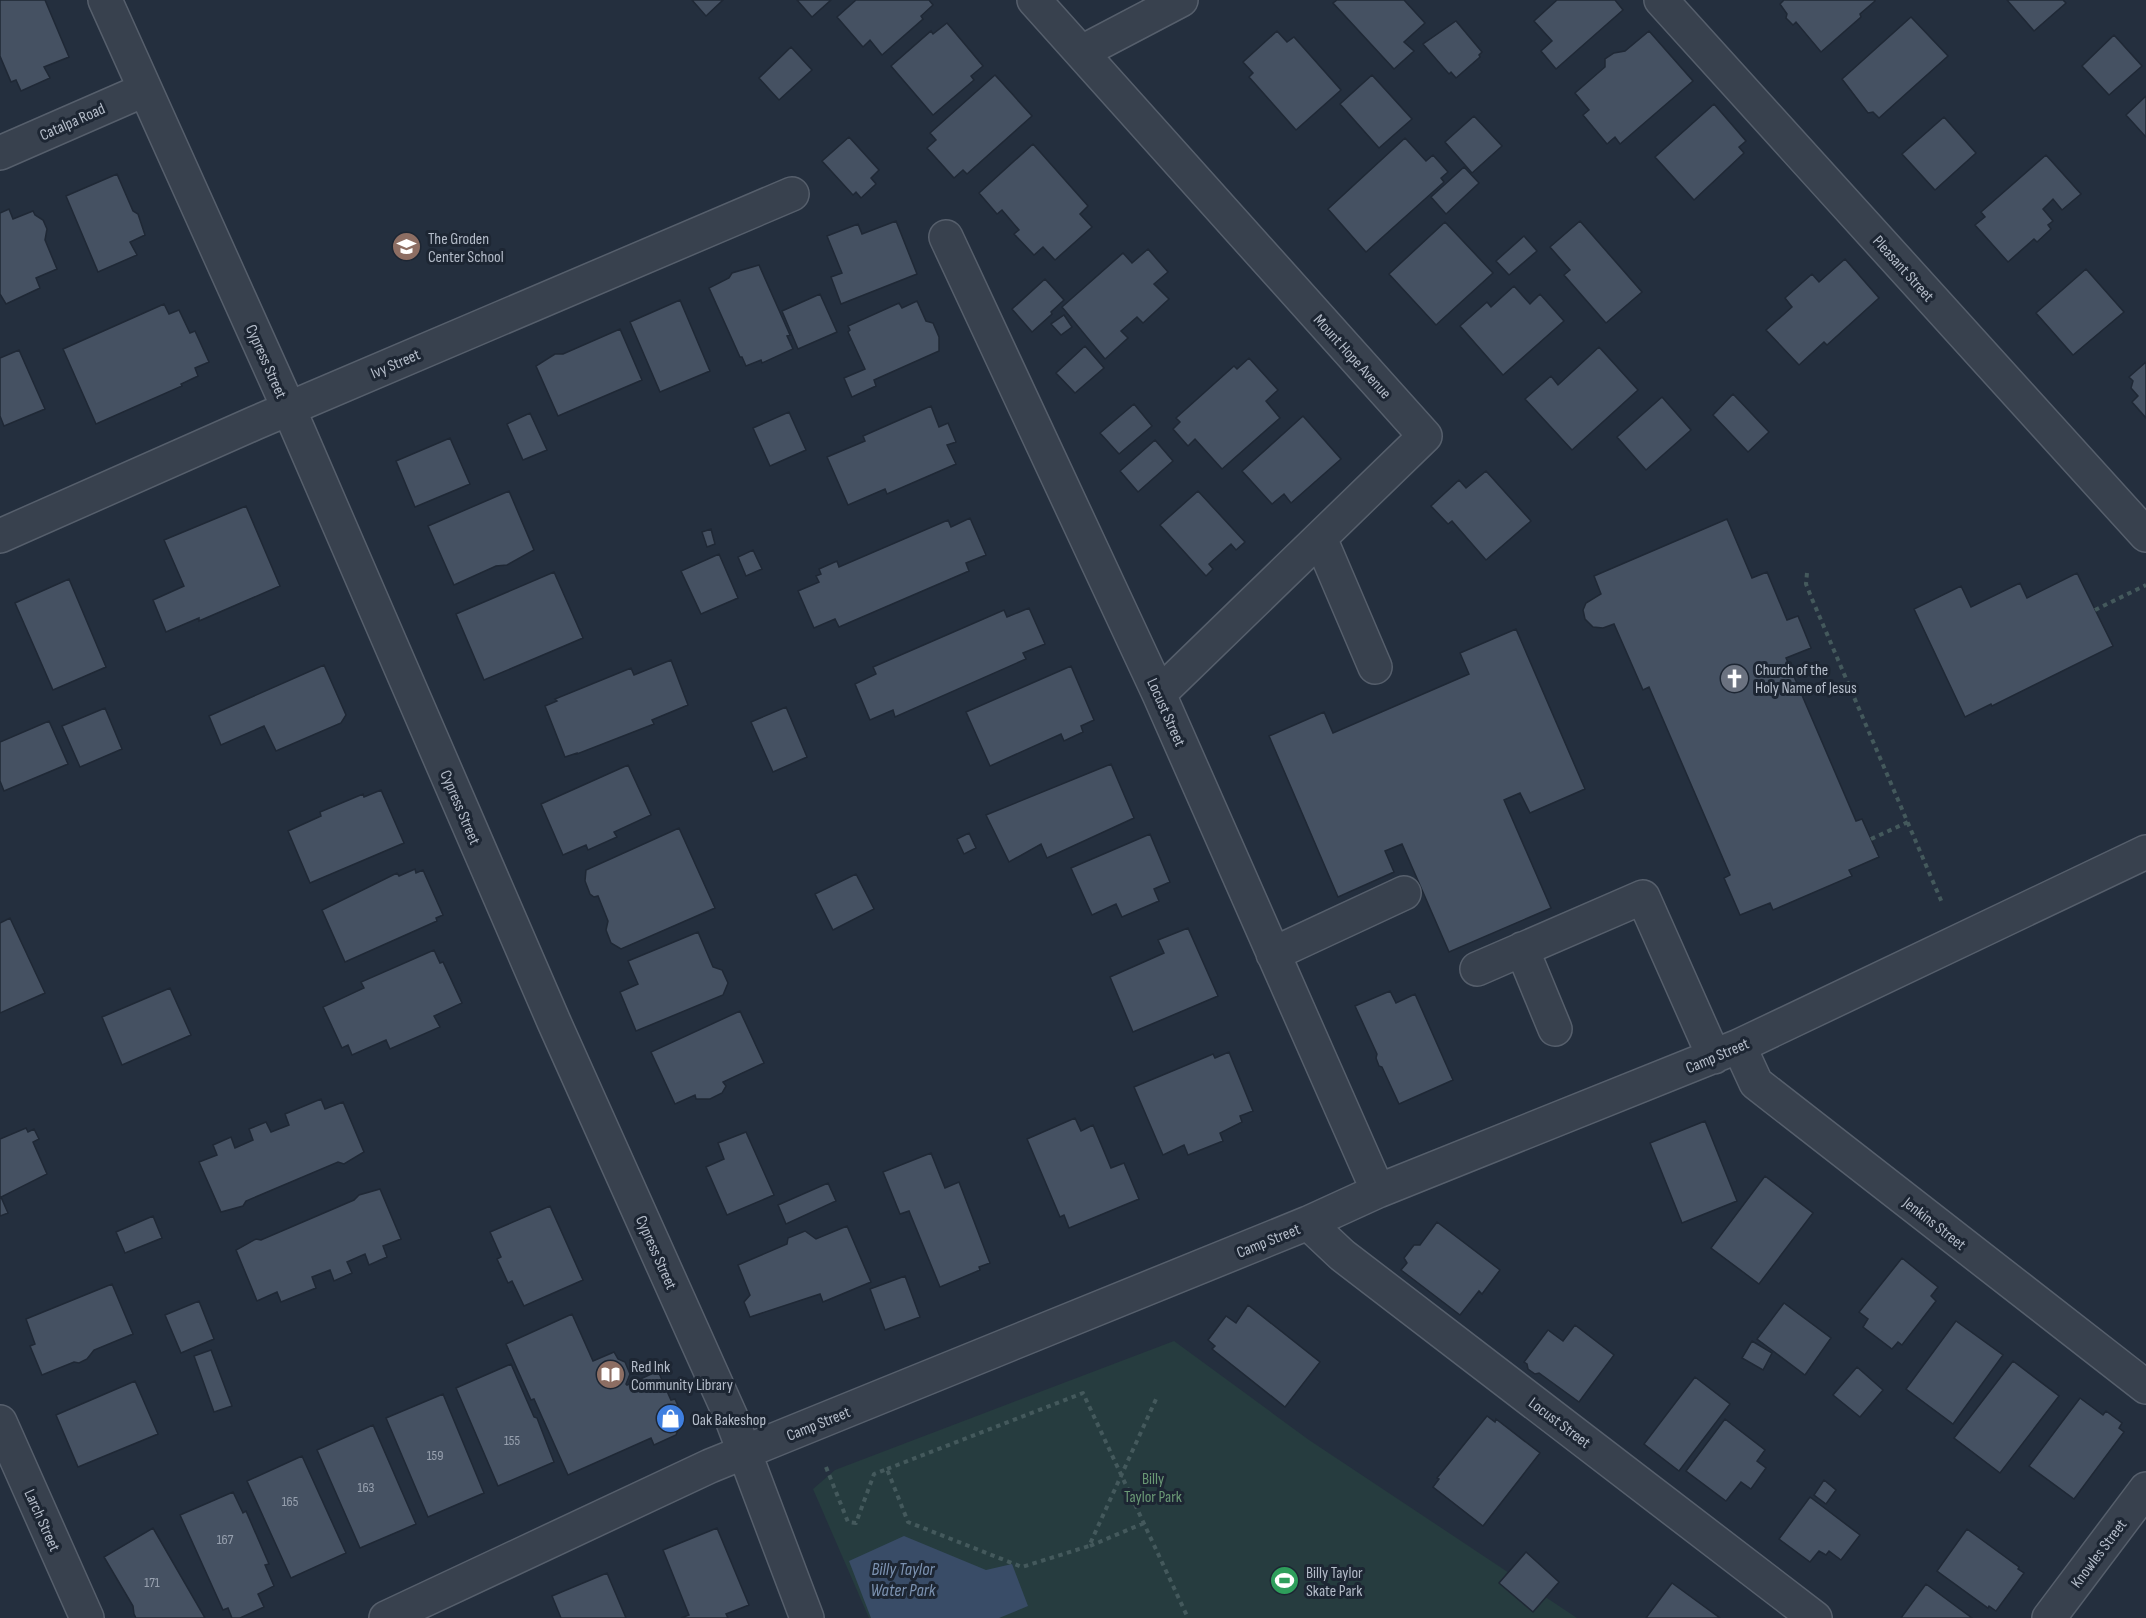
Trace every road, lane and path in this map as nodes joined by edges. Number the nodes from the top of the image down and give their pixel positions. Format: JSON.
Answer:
{"nodes":[{"id":1,"x":105,"y":0,"type":"edge"},
{"id":2,"x":1034,"y":0,"type":"edge"},
{"id":3,"x":1181,"y":0,"type":"edge"},
{"id":4,"x":1661,"y":0,"type":"edge"},
{"id":5,"x":1082,"y":52,"type":"junction"},
{"id":6,"x":144,"y":90,"type":"junction"},
{"id":7,"x":0,"y":153,"type":"edge"},
{"id":8,"x":792,"y":194,"type":"dead end"},
{"id":9,"x":946,"y":237,"type":"dead end"},
{"id":10,"x":289,"y":409,"type":"junction"},
{"id":11,"x":2146,"y":535,"type":"edge"},
{"id":12,"x":0,"y":536,"type":"edge"},
{"id":13,"x":1320,"y":538,"type":"junction"},
{"id":14,"x":1807,"y":573,"type":"dead end"},
{"id":15,"x":2146,"y":585,"type":"edge"},
{"id":16,"x":2095,"y":610,"type":"dead end"},
{"id":17,"x":1375,"y":667,"type":"dead end"},
{"id":18,"x":1159,"y":694,"type":"junction"},
{"id":19,"x":1908,"y":822,"type":"junction"},
{"id":20,"x":1871,"y":839,"type":"dead end"},
{"id":21,"x":2146,"y":852,"type":"edge"},
{"id":22,"x":1404,"y":893,"type":"dead end"},
{"id":23,"x":1945,"y":909,"type":"dead end"},
{"id":24,"x":1522,"y":949,"type":"junction"},
{"id":25,"x":1273,"y":954,"type":"junction"},
{"id":26,"x":1477,"y":969,"type":"dead end"},
{"id":27,"x":1555,"y":1029,"type":"dead end"},
{"id":28,"x":1727,"y":1051,"type":"junction"},
{"id":29,"x":1378,"y":1191,"type":"junction"},
{"id":30,"x":1308,"y":1223,"type":"junction"},
{"id":31,"x":2146,"y":1387,"type":"edge"},
{"id":32,"x":1157,"y":1397,"type":"dead end"},
{"id":33,"x":0,"y":1422,"type":"edge"},
{"id":34,"x":746,"y":1453,"type":"junction"},
{"id":35,"x":826,"y":1467,"type":"dead end"},
{"id":36,"x":887,"y":1469,"type":"junction"},
{"id":37,"x":1122,"y":1473,"type":"junction"},
{"id":38,"x":2146,"y":1489,"type":"edge"},
{"id":39,"x":1144,"y":1523,"type":"junction"},
{"id":40,"x":1089,"y":1546,"type":"junction"},
{"id":41,"x":87,"y":1618,"type":"edge"},
{"id":42,"x":386,"y":1618,"type":"edge"},
{"id":43,"x":807,"y":1618,"type":"edge"},
{"id":44,"x":1188,"y":1618,"type":"edge"},
{"id":45,"x":1815,"y":1618,"type":"edge"},
{"id":46,"x":2049,"y":1618,"type":"edge"}],
"edges":[{"from":1,"to":6,"type":"street","name":"Cypress Street"},
{"from":2,"to":5,"type":"street","name":"Mount Hope Avenue"},
{"from":3,"to":5,"type":"street"},
{"from":4,"to":11,"type":"street","name":"Pleasant Street"},
{"from":5,"to":13,"type":"street","name":"Mount Hope Avenue"},
{"from":6,"to":7,"type":"street","name":"Catalpa Road"},
{"from":6,"to":10,"type":"street","name":"Cypress Street"},
{"from":8,"to":10,"type":"street","name":"Ivy Street"},
{"from":9,"to":18,"type":"street","name":"Locust Street"},
{"from":10,"to":12,"type":"street","name":"Ivy Street"},
{"from":10,"to":34,"type":"street","name":"Cypress Street"},
{"from":13,"to":17,"type":"street"},
{"from":13,"to":18,"type":"street","name":"Mount Hope Avenue"},
{"from":14,"to":19,"type":"path"},
{"from":15,"to":16,"type":"path"},
{"from":18,"to":25,"type":"street","name":"Locust Street"},
{"from":19,"to":20,"type":"path"},
{"from":19,"to":23,"type":"path"},
{"from":21,"to":28,"type":"street","name":"Camp Street"},
{"from":22,"to":25,"type":"street"},
{"from":24,"to":26,"type":"street"},
{"from":24,"to":27,"type":"street"},
{"from":24,"to":28,"type":"street","name":"Jenkins Street"},
{"from":25,"to":29,"type":"street","name":"Locust Street"},
{"from":28,"to":29,"type":"street","name":"Camp Street"},
{"from":28,"to":31,"type":"street","name":"Jenkins Street"},
{"from":29,"to":30,"type":"street","name":"Camp Street"},
{"from":30,"to":34,"type":"street","name":"Camp Street"},
{"from":30,"to":45,"type":"street","name":"Locust Street"},
{"from":32,"to":37,"type":"path"},
{"from":33,"to":41,"type":"street","name":"Larch Street"},
{"from":34,"to":42,"type":"street","name":"Camp Street"},
{"from":34,"to":43,"type":"street","name":"Cypress Street"},
{"from":35,"to":36,"type":"path"},
{"from":36,"to":37,"type":"path"},
{"from":36,"to":40,"type":"path"},
{"from":37,"to":39,"type":"path"},
{"from":37,"to":40,"type":"path"},
{"from":38,"to":46,"type":"street","name":"Knowles Street"},
{"from":39,"to":40,"type":"path"},
{"from":39,"to":44,"type":"path"}]}
